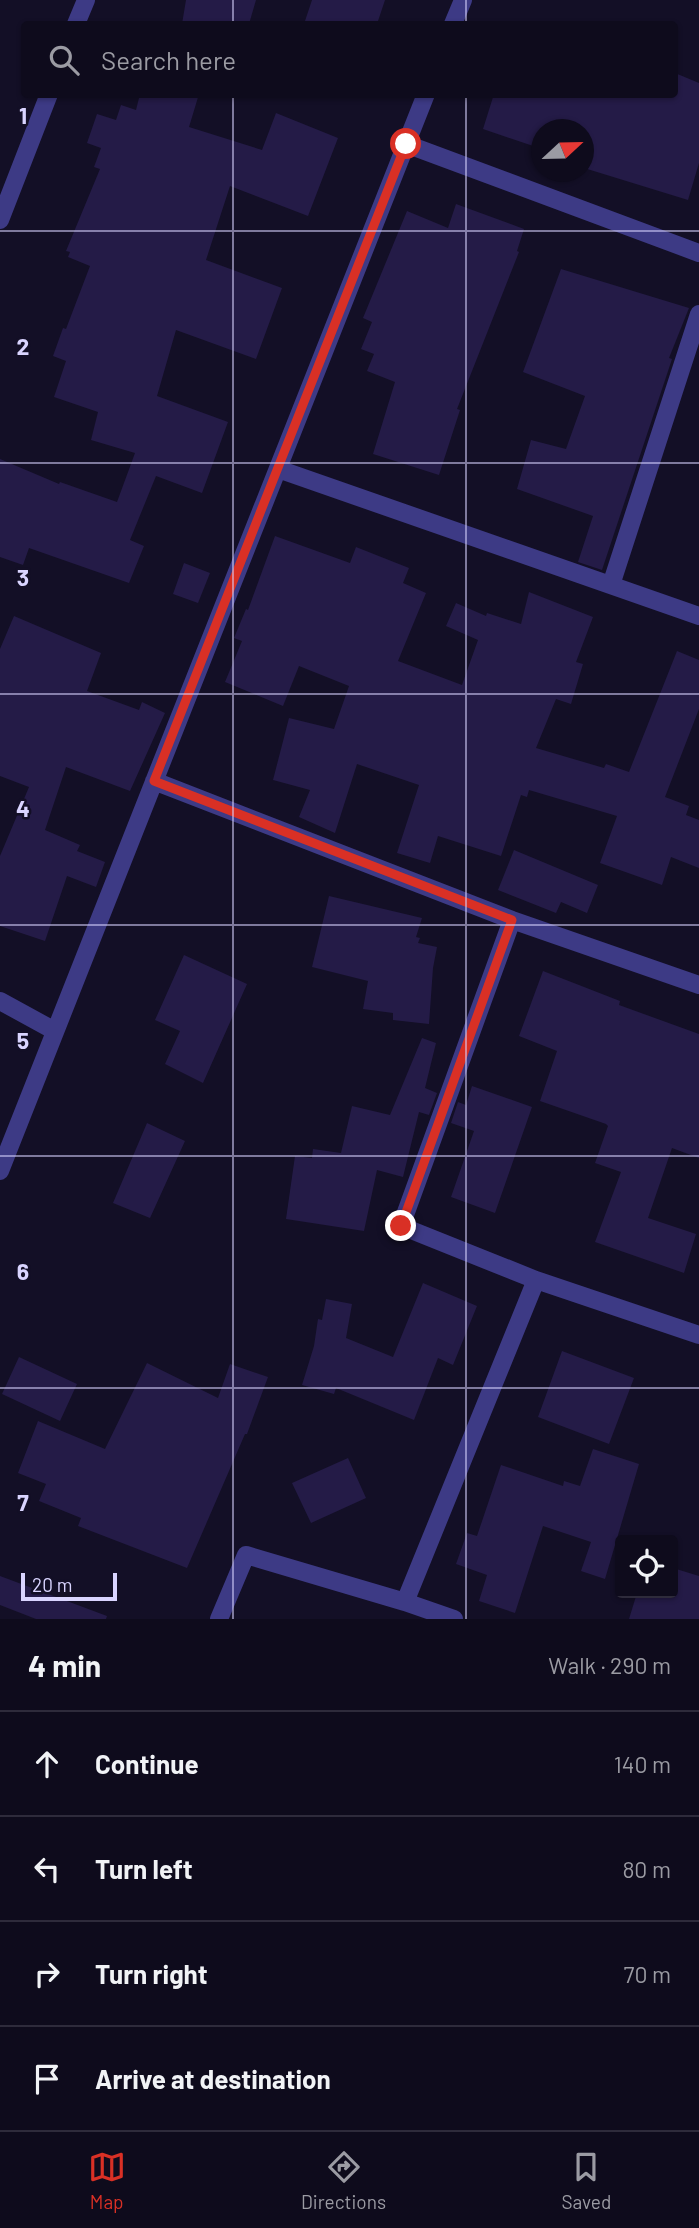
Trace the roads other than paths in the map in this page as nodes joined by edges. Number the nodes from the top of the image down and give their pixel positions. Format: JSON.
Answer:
{"nodes":[{"id":1,"x":86,"y":0,"type":"edge"},
{"id":2,"x":463,"y":0,"type":"edge"},
{"id":3,"x":77,"y":21,"type":"edge"},
{"id":4,"x":454,"y":21,"type":"edge"},
{"id":5,"x":47,"y":98,"type":"edge"},
{"id":6,"x":424,"y":98,"type":"edge"},
{"id":7,"x":406,"y":144,"type":"junction"},
{"id":8,"x":0,"y":220,"type":"edge"},
{"id":9,"x":699,"y":253,"type":"edge"},
{"id":10,"x":699,"y":314,"type":"edge"},
{"id":11,"x":278,"y":469,"type":"junction"},
{"id":12,"x":611,"y":585,"type":"junction"},
{"id":13,"x":699,"y":616,"type":"edge"},
{"id":14,"x":154,"y":781,"type":"junction"},
{"id":15,"x":512,"y":920,"type":"junction"},
{"id":16,"x":699,"y":985,"type":"edge"},
{"id":17,"x":0,"y":1001,"type":"edge"},
{"id":18,"x":55,"y":1031,"type":"junction"},
{"id":19,"x":0,"y":1171,"type":"edge"},
{"id":20,"x":536,"y":1280,"type":"junction"},
{"id":21,"x":699,"y":1335,"type":"edge"},
{"id":22,"x":405,"y":1602,"type":"junction"},
{"id":23,"x":219,"y":1619,"type":"edge"},
{"id":24,"x":454,"y":1619,"type":"edge"}],
"edges":[{"from":1,"to":3,"type":"street"},
{"from":2,"to":4,"type":"street"},
{"from":5,"to":8,"type":"street"},
{"from":6,"to":7,"type":"street"},
{"from":7,"to":9,"type":"street"},
{"from":7,"to":11,"type":"street"},
{"from":10,"to":12,"type":"street"},
{"from":11,"to":12,"type":"street"},
{"from":11,"to":14,"type":"street"},
{"from":12,"to":13,"type":"street"},
{"from":14,"to":15,"type":"street"},
{"from":14,"to":18,"type":"street"},
{"from":15,"to":16,"type":"street"},
{"from":15,"to":20,"type":"street"},
{"from":17,"to":18,"type":"street"},
{"from":18,"to":19,"type":"street"},
{"from":20,"to":21,"type":"street"},
{"from":20,"to":22,"type":"street"},
{"from":22,"to":23,"type":"street"},
{"from":22,"to":24,"type":"street"}]}
